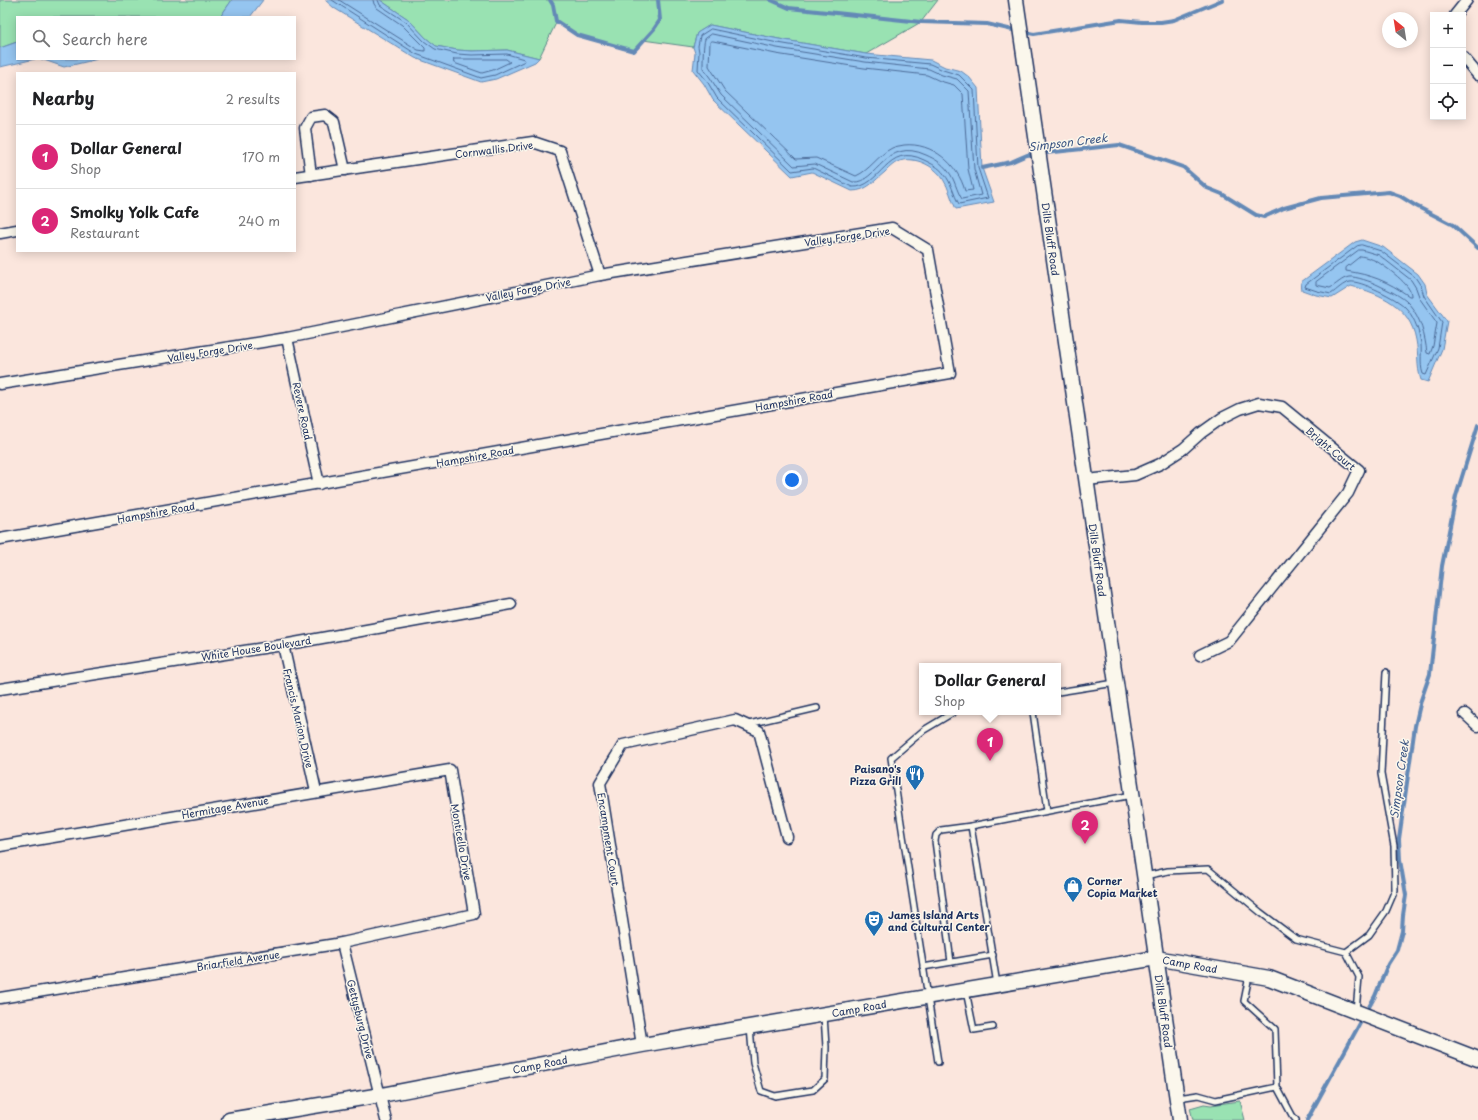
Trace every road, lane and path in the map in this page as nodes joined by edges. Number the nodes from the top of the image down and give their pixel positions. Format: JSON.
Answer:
{"nodes":[{"id":1,"x":1016,"y":0,"type":"edge"},
{"id":2,"x":1467,"y":0,"type":"edge"},
{"id":3,"x":1457,"y":12,"type":"edge"},
{"id":4,"x":1466,"y":61,"type":"edge"},
{"id":5,"x":1478,"y":75,"type":"edge"},
{"id":6,"x":345,"y":170,"type":"junction"},
{"id":7,"x":311,"y":175,"type":"junction"},
{"id":8,"x":296,"y":178,"type":"edge"},
{"id":9,"x":16,"y":230,"type":"edge"},
{"id":10,"x":0,"y":233,"type":"edge"},
{"id":11,"x":600,"y":275,"type":"junction"},
{"id":12,"x":287,"y":338,"type":"junction"},
{"id":13,"x":950,"y":373,"type":"joint"},
{"id":14,"x":0,"y":384,"type":"edge"},
{"id":15,"x":1086,"y":480,"type":"junction"},
{"id":16,"x":319,"y":484,"type":"junction"},
{"id":17,"x":0,"y":538,"type":"edge"},
{"id":18,"x":511,"y":604,"type":"dead end"},
{"id":19,"x":283,"y":645,"type":"junction"},
{"id":20,"x":1200,"y":655,"type":"dead end"},
{"id":21,"x":1386,"y":672,"type":"dead end"},
{"id":22,"x":1116,"y":683,"type":"junction"},
{"id":23,"x":0,"y":689,"type":"edge"},
{"id":24,"x":1061,"y":692,"type":"edge"},
{"id":25,"x":817,"y":708,"type":"dead end"},
{"id":26,"x":1465,"y":714,"type":"dead end"},
{"id":27,"x":949,"y":715,"type":"edge"},
{"id":28,"x":1033,"y":715,"type":"edge"},
{"id":29,"x":746,"y":725,"type":"junction"},
{"id":30,"x":1478,"y":726,"type":"edge"},
{"id":31,"x":450,"y":770,"type":"joint"},
{"id":32,"x":316,"y":791,"type":"junction"},
{"id":33,"x":1132,"y":795,"type":"junction"},
{"id":34,"x":1047,"y":811,"type":"junction"},
{"id":35,"x":971,"y":826,"type":"junction"},
{"id":36,"x":787,"y":837,"type":"dead end"},
{"id":37,"x":0,"y":846,"type":"edge"},
{"id":38,"x":1144,"y":876,"type":"junction"},
{"id":39,"x":474,"y":914,"type":"joint"},
{"id":40,"x":342,"y":943,"type":"junction"},
{"id":41,"x":1346,"y":952,"type":"junction"},
{"id":42,"x":993,"y":955,"type":"junction"},
{"id":43,"x":1156,"y":958,"type":"junction"},
{"id":44,"x":951,"y":962,"type":"junction"},
{"id":45,"x":923,"y":967,"type":"junction"},
{"id":46,"x":1249,"y":974,"type":"junction"},
{"id":47,"x":997,"y":985,"type":"junction"},
{"id":48,"x":966,"y":990,"type":"junction"},
{"id":49,"x":928,"y":996,"type":"junction"},
{"id":50,"x":0,"y":998,"type":"edge"},
{"id":51,"x":1356,"y":1011,"type":"junction"},
{"id":52,"x":824,"y":1014,"type":"junction"},
{"id":53,"x":750,"y":1026,"type":"junction"},
{"id":54,"x":993,"y":1027,"type":"dead end"},
{"id":55,"x":642,"y":1045,"type":"junction"},
{"id":56,"x":1478,"y":1059,"type":"edge"},
{"id":57,"x":938,"y":1062,"type":"dead end"},
{"id":58,"x":1277,"y":1087,"type":"junction"},
{"id":59,"x":380,"y":1095,"type":"junction"},
{"id":60,"x":1177,"y":1098,"type":"junction"},
{"id":61,"x":229,"y":1120,"type":"edge"},
{"id":62,"x":386,"y":1120,"type":"edge"},
{"id":63,"x":1180,"y":1120,"type":"edge"},
{"id":64,"x":1296,"y":1120,"type":"edge"}],
"edges":[{"from":1,"to":15,"type":"main road","name":"Dills Bluff Road"},
{"from":2,"to":3,"type":"street"},
{"from":4,"to":5,"type":"street"},
{"from":6,"to":7,"type":"street","name":"Cornwallis Drive"},
{"from":6,"to":7,"type":"street"},
{"from":6,"to":11,"type":"street","name":"Cornwallis Drive"},
{"from":7,"to":8,"type":"street","name":"Cornwallis Drive"},
{"from":9,"to":10,"type":"street"},
{"from":11,"to":12,"type":"street","name":"Valley Forge Drive"},
{"from":11,"to":13,"type":"street","name":"Valley Forge Drive"},
{"from":12,"to":14,"type":"street","name":"Valley Forge Drive"},
{"from":12,"to":16,"type":"street","name":"Revere Road"},
{"from":13,"to":16,"type":"street","name":"Hampshire Road"},
{"from":15,"to":20,"type":"street","name":"Bright Court"},
{"from":15,"to":22,"type":"main road","name":"Dills Bluff Road"},
{"from":16,"to":17,"type":"street","name":"Hampshire Road"},
{"from":18,"to":19,"type":"street","name":"White House Boulevard"},
{"from":19,"to":23,"type":"street","name":"White House Boulevard"},
{"from":19,"to":32,"type":"street","name":"Francis Marion Drive"},
{"from":21,"to":41,"type":"lane"},
{"from":22,"to":24,"type":"lane"},
{"from":22,"to":33,"type":"main road","name":"Dills Bluff Road"},
{"from":25,"to":29,"type":"lane"},
{"from":26,"to":30,"type":"street"},
{"from":27,"to":45,"type":"lane"},
{"from":28,"to":34,"type":"lane"},
{"from":29,"to":36,"type":"street","name":"Encampment Court"},
{"from":29,"to":55,"type":"street","name":"Encampment Court"},
{"from":31,"to":32,"type":"street","name":"Hermitage Avenue"},
{"from":31,"to":39,"type":"street","name":"Monticello Drive"},
{"from":32,"to":37,"type":"street","name":"Hermitage Avenue"},
{"from":33,"to":34,"type":"lane"},
{"from":33,"to":38,"type":"main road","name":"Dills Bluff Road"},
{"from":34,"to":35,"type":"lane"},
{"from":35,"to":42,"type":"lane"},
{"from":35,"to":44,"type":"lane"},
{"from":38,"to":41,"type":"lane"},
{"from":38,"to":43,"type":"main road","name":"Dills Bluff Road"},
{"from":39,"to":40,"type":"street","name":"Briarfield Avenue"},
{"from":40,"to":50,"type":"street","name":"Briarfield Avenue"},
{"from":40,"to":59,"type":"street","name":"Gettysburg Drive"},
{"from":41,"to":51,"type":"lane"},
{"from":42,"to":44,"type":"lane"},
{"from":42,"to":47,"type":"lane"},
{"from":43,"to":46,"type":"main road","name":"Camp Road"},
{"from":43,"to":47,"type":"main road","name":"Camp Road"},
{"from":43,"to":60,"type":"main road","name":"Dills Bluff Road"},
{"from":44,"to":45,"type":"lane"},
{"from":45,"to":49,"type":"lane"},
{"from":46,"to":51,"type":"main road","name":"Camp Road"},
{"from":46,"to":58,"type":"lane"},
{"from":47,"to":48,"type":"main road","name":"Camp Road"},
{"from":48,"to":49,"type":"main road","name":"Camp Road"},
{"from":48,"to":54,"type":"lane"},
{"from":49,"to":52,"type":"main road","name":"Camp Road"},
{"from":49,"to":57,"type":"lane"},
{"from":51,"to":56,"type":"main road","name":"Camp Road"},
{"from":52,"to":53,"type":"main road","name":"Camp Road"},
{"from":52,"to":53,"type":"lane"},
{"from":53,"to":55,"type":"main road","name":"Camp Road"},
{"from":55,"to":59,"type":"main road","name":"Camp Road"},
{"from":58,"to":60,"type":"lane"},
{"from":58,"to":64,"type":"lane"},
{"from":59,"to":61,"type":"main road","name":"Camp Road"},
{"from":59,"to":62,"type":"street","name":"Gettysburg Drive"},
{"from":60,"to":63,"type":"main road","name":"Dills Bluff Road"}]}
